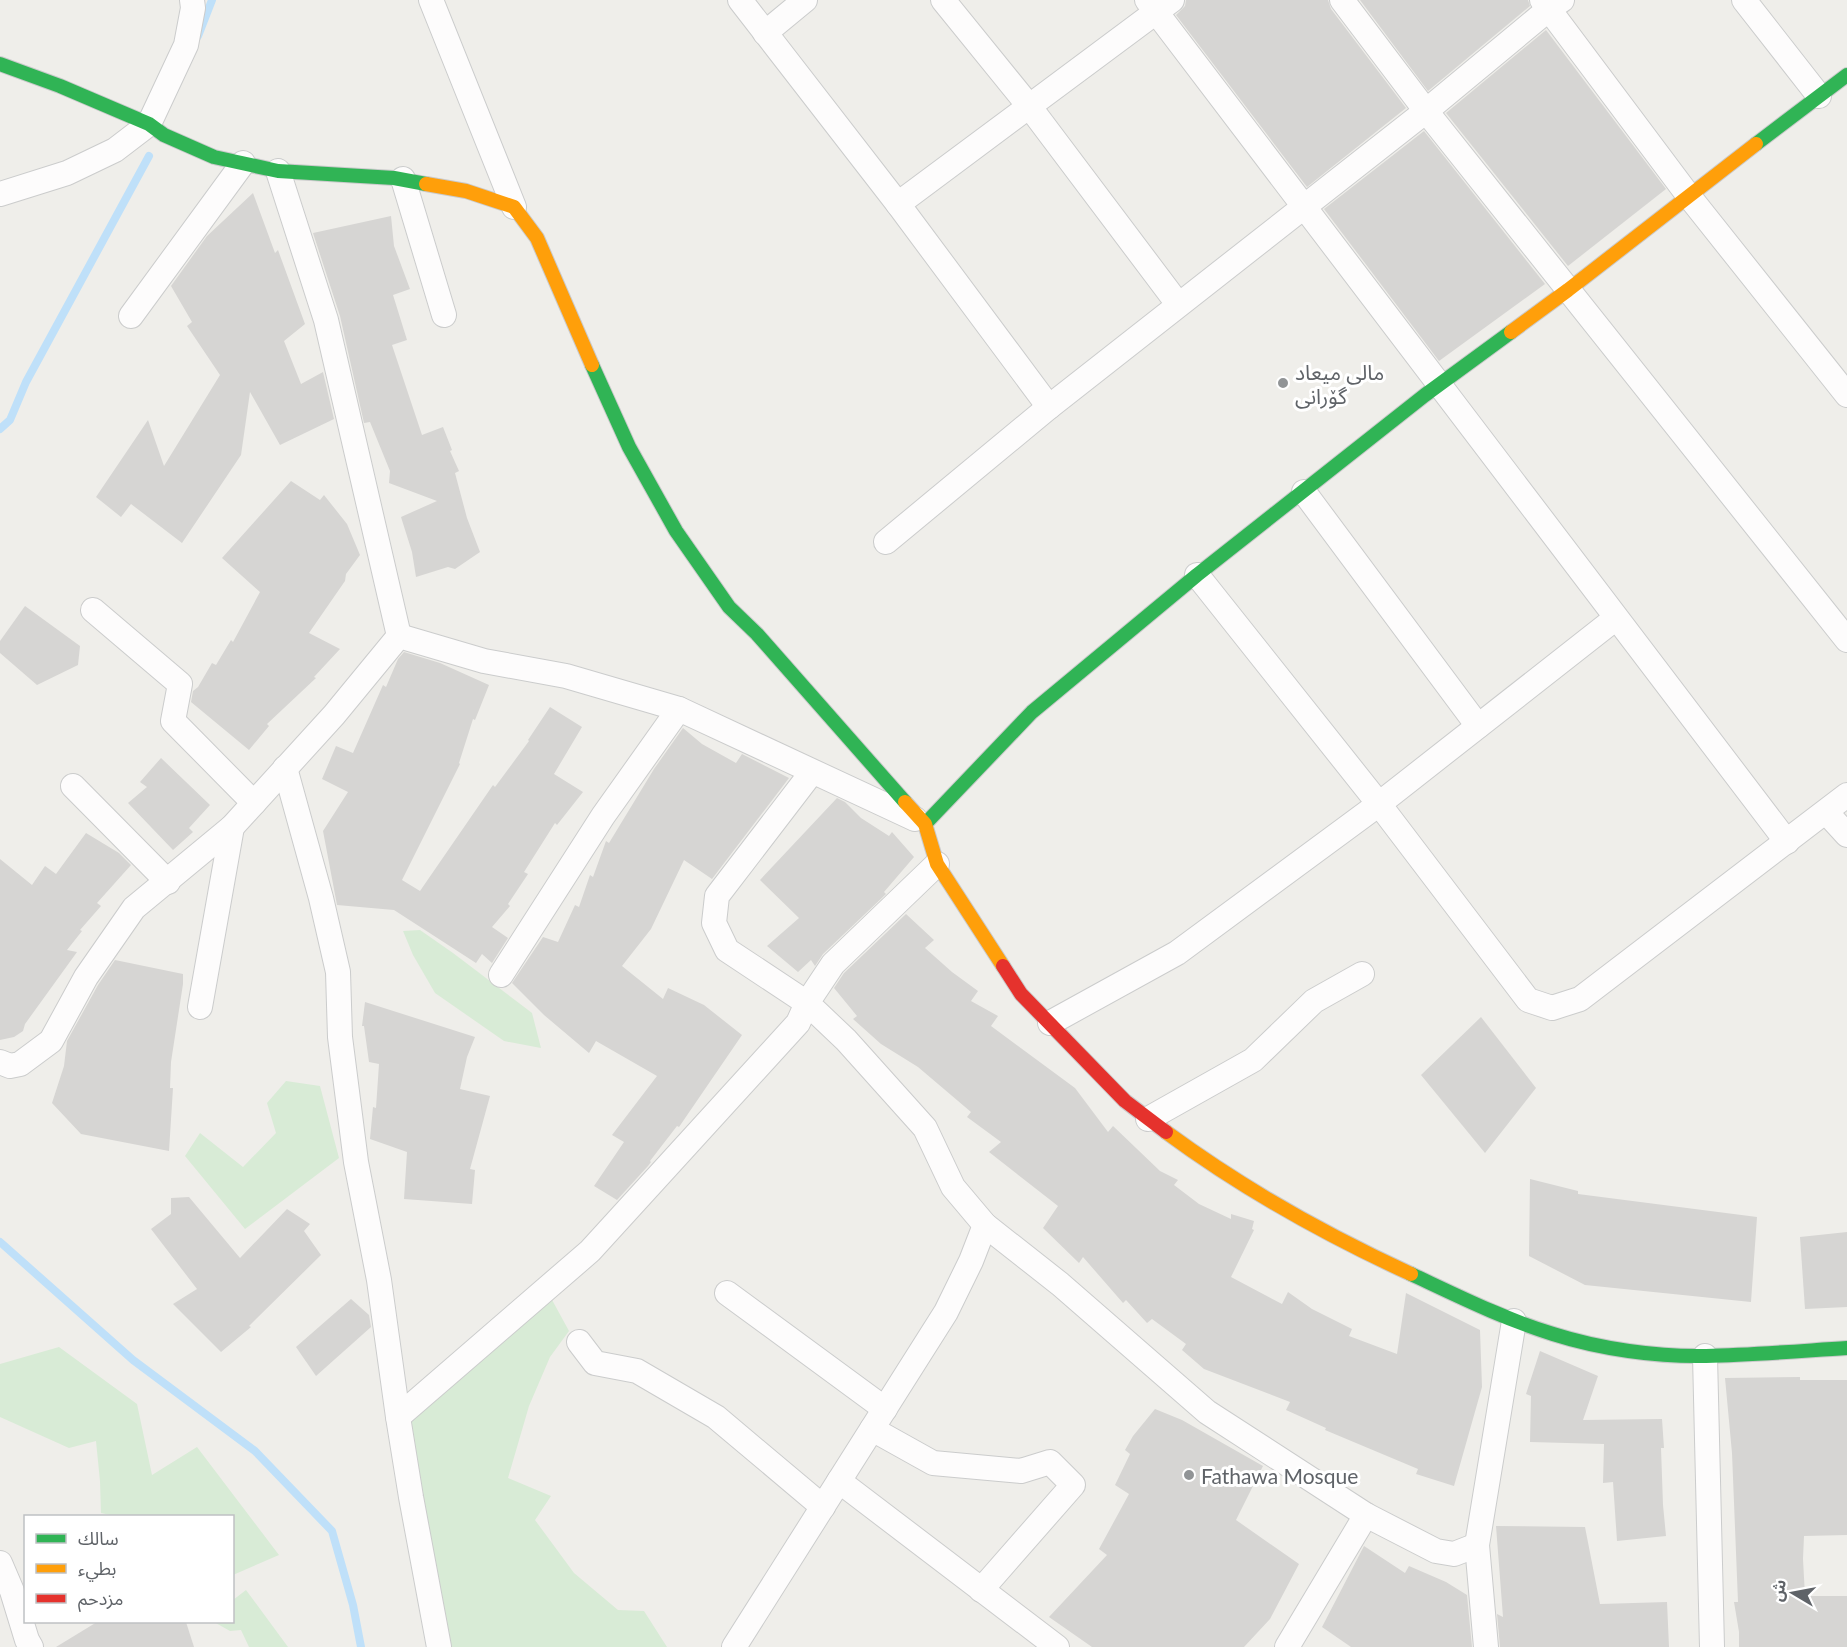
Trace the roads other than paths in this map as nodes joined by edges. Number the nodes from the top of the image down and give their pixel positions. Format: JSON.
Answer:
{"nodes":[{"id":1,"x":192,"y":0,"type":"edge"},
{"id":2,"x":432,"y":0,"type":"edge"},
{"id":3,"x":740,"y":0,"type":"edge"},
{"id":4,"x":805,"y":0,"type":"edge"},
{"id":5,"x":943,"y":0,"type":"edge"},
{"id":6,"x":1342,"y":0,"type":"edge"},
{"id":7,"x":1744,"y":0,"type":"edge"},
{"id":8,"x":1551,"y":3,"type":"edge"},
{"id":9,"x":1159,"y":4,"type":"edge"},
{"id":10,"x":765,"y":33,"type":"junction"},
{"id":11,"x":0,"y":64,"type":"edge"},
{"id":12,"x":1847,"y":75,"type":"edge"},
{"id":13,"x":1819,"y":96,"type":"junction"},
{"id":14,"x":1029,"y":106,"type":"junction"},
{"id":15,"x":1426,"y":111,"type":"junction"},
{"id":16,"x":156,"y":129,"type":"junction"},
{"id":17,"x":243,"y":163,"type":"junction"},
{"id":18,"x":278,"y":171,"type":"junction"},
{"id":19,"x":403,"y":179,"type":"junction"},
{"id":20,"x":0,"y":194,"type":"edge"},
{"id":21,"x":1688,"y":195,"type":"junction"},
{"id":22,"x":898,"y":204,"type":"junction"},
{"id":23,"x":514,"y":207,"type":"junction"},
{"id":24,"x":1306,"y":207,"type":"junction"},
{"id":25,"x":1568,"y":290,"type":"junction"},
{"id":26,"x":1178,"y":304,"type":"junction"},
{"id":27,"x":444,"y":315,"type":"dead end"},
{"id":28,"x":131,"y":316,"type":"dead end"},
{"id":29,"x":1439,"y":385,"type":"junction"},
{"id":30,"x":1847,"y":395,"type":"edge"},
{"id":31,"x":1049,"y":407,"type":"junction"},
{"id":32,"x":1304,"y":492,"type":"junction"},
{"id":33,"x":886,"y":542,"type":"dead end"},
{"id":34,"x":1197,"y":575,"type":"junction"},
{"id":35,"x":93,"y":610,"type":"dead end"},
{"id":36,"x":1616,"y":618,"type":"junction"},
{"id":37,"x":399,"y":636,"type":"junction"},
{"id":38,"x":1847,"y":640,"type":"edge"},
{"id":39,"x":680,"y":710,"type":"junction"},
{"id":40,"x":1478,"y":726,"type":"junction"},
{"id":41,"x":285,"y":768,"type":"junction"},
{"id":42,"x":812,"y":772,"type":"junction"},
{"id":43,"x":74,"y":786,"type":"dead end"},
{"id":44,"x":1847,"y":795,"type":"edge"},
{"id":45,"x":254,"y":803,"type":"junction"},
{"id":46,"x":1379,"y":804,"type":"junction"},
{"id":47,"x":1826,"y":812,"type":"junction"},
{"id":48,"x":926,"y":824,"type":"junction"},
{"id":49,"x":232,"y":827,"type":"junction"},
{"id":50,"x":1847,"y":835,"type":"edge"},
{"id":51,"x":1787,"y":842,"type":"junction"},
{"id":52,"x":937,"y":864,"type":"junction"},
{"id":53,"x":168,"y":882,"type":"junction"},
{"id":54,"x":1362,"y":974,"type":"dead end"},
{"id":55,"x":501,"y":975,"type":"dead end"},
{"id":56,"x":807,"y":1003,"type":"junction"},
{"id":57,"x":200,"y":1007,"type":"dead end"},
{"id":58,"x":1050,"y":1023,"type":"junction"},
{"id":59,"x":0,"y":1062,"type":"edge"},
{"id":60,"x":1149,"y":1119,"type":"junction"},
{"id":61,"x":985,"y":1225,"type":"junction"},
{"id":62,"x":727,"y":1293,"type":"dead end"},
{"id":63,"x":1514,"y":1321,"type":"junction"},
{"id":64,"x":579,"y":1342,"type":"dead end"},
{"id":65,"x":1847,"y":1348,"type":"edge"},
{"id":66,"x":1705,"y":1356,"type":"junction"},
{"id":67,"x":398,"y":1417,"type":"junction"},
{"id":68,"x":879,"y":1419,"type":"junction"},
{"id":69,"x":839,"y":1481,"type":"junction"},
{"id":70,"x":823,"y":1507,"type":"junction"},
{"id":71,"x":1366,"y":1515,"type":"junction"},
{"id":72,"x":1478,"y":1545,"type":"junction"},
{"id":73,"x":0,"y":1563,"type":"edge"},
{"id":74,"x":981,"y":1590,"type":"junction"},
{"id":75,"x":31,"y":1647,"type":"edge"},
{"id":76,"x":439,"y":1647,"type":"edge"},
{"id":77,"x":734,"y":1647,"type":"edge"},
{"id":78,"x":1057,"y":1647,"type":"edge"},
{"id":79,"x":1287,"y":1647,"type":"edge"},
{"id":80,"x":1486,"y":1647,"type":"edge"},
{"id":81,"x":1712,"y":1647,"type":"edge"}],
"edges":[{"from":1,"to":16,"type":"street"},
{"from":2,"to":23,"type":"street"},
{"from":3,"to":10,"type":"street"},
{"from":4,"to":10,"type":"street"},
{"from":5,"to":14,"type":"street"},
{"from":6,"to":15,"type":"street"},
{"from":7,"to":13,"type":"street"},
{"from":8,"to":15,"type":"street"},
{"from":8,"to":21,"type":"street"},
{"from":9,"to":14,"type":"street"},
{"from":9,"to":24,"type":"street"},
{"from":10,"to":22,"type":"street"},
{"from":11,"to":16,"type":"street"},
{"from":12,"to":13,"type":"street"},
{"from":13,"to":21,"type":"street"},
{"from":14,"to":22,"type":"street"},
{"from":14,"to":26,"type":"street"},
{"from":15,"to":24,"type":"street"},
{"from":15,"to":25,"type":"street"},
{"from":16,"to":17,"type":"street"},
{"from":16,"to":20,"type":"street"},
{"from":17,"to":18,"type":"street"},
{"from":17,"to":28,"type":"street"},
{"from":18,"to":19,"type":"street"},
{"from":18,"to":37,"type":"street"},
{"from":19,"to":23,"type":"street"},
{"from":19,"to":27,"type":"street"},
{"from":21,"to":25,"type":"street"},
{"from":21,"to":30,"type":"street"},
{"from":22,"to":31,"type":"street"},
{"from":23,"to":48,"type":"street"},
{"from":24,"to":26,"type":"street"},
{"from":24,"to":29,"type":"street"},
{"from":25,"to":29,"type":"street"},
{"from":25,"to":38,"type":"street"},
{"from":26,"to":31,"type":"street"},
{"from":29,"to":32,"type":"street"},
{"from":29,"to":36,"type":"street"},
{"from":31,"to":33,"type":"street"},
{"from":32,"to":34,"type":"street"},
{"from":32,"to":40,"type":"street"},
{"from":34,"to":46,"type":"street"},
{"from":34,"to":48,"type":"street"},
{"from":35,"to":45,"type":"street"},
{"from":36,"to":40,"type":"street"},
{"from":36,"to":51,"type":"street"},
{"from":37,"to":39,"type":"street"},
{"from":37,"to":41,"type":"street"},
{"from":39,"to":42,"type":"street"},
{"from":39,"to":55,"type":"street"},
{"from":40,"to":46,"type":"street"},
{"from":41,"to":45,"type":"street"},
{"from":41,"to":67,"type":"street"},
{"from":42,"to":48,"type":"street"},
{"from":42,"to":56,"type":"street"},
{"from":43,"to":53,"type":"street"},
{"from":44,"to":47,"type":"street"},
{"from":45,"to":49,"type":"street"},
{"from":46,"to":51,"type":"street"},
{"from":46,"to":58,"type":"street"},
{"from":47,"to":50,"type":"street"},
{"from":47,"to":51,"type":"street"},
{"from":48,"to":52,"type":"street"},
{"from":49,"to":53,"type":"street"},
{"from":49,"to":57,"type":"street"},
{"from":52,"to":56,"type":"street"},
{"from":52,"to":58,"type":"street"},
{"from":53,"to":59,"type":"street"},
{"from":54,"to":60,"type":"street"},
{"from":56,"to":61,"type":"street"},
{"from":56,"to":67,"type":"street"},
{"from":58,"to":60,"type":"street"},
{"from":60,"to":63,"type":"street"},
{"from":61,"to":68,"type":"street"},
{"from":61,"to":71,"type":"street"},
{"from":62,"to":68,"type":"street"},
{"from":63,"to":66,"type":"street"},
{"from":63,"to":72,"type":"street"},
{"from":64,"to":70,"type":"street"},
{"from":65,"to":66,"type":"street"},
{"from":66,"to":81,"type":"street"},
{"from":67,"to":76,"type":"street"},
{"from":68,"to":69,"type":"street"},
{"from":68,"to":74,"type":"street"},
{"from":69,"to":70,"type":"street"},
{"from":69,"to":74,"type":"street"},
{"from":70,"to":77,"type":"street"},
{"from":71,"to":72,"type":"street"},
{"from":71,"to":79,"type":"street"},
{"from":72,"to":80,"type":"street"},
{"from":73,"to":75,"type":"street"},
{"from":74,"to":78,"type":"street"}]}
